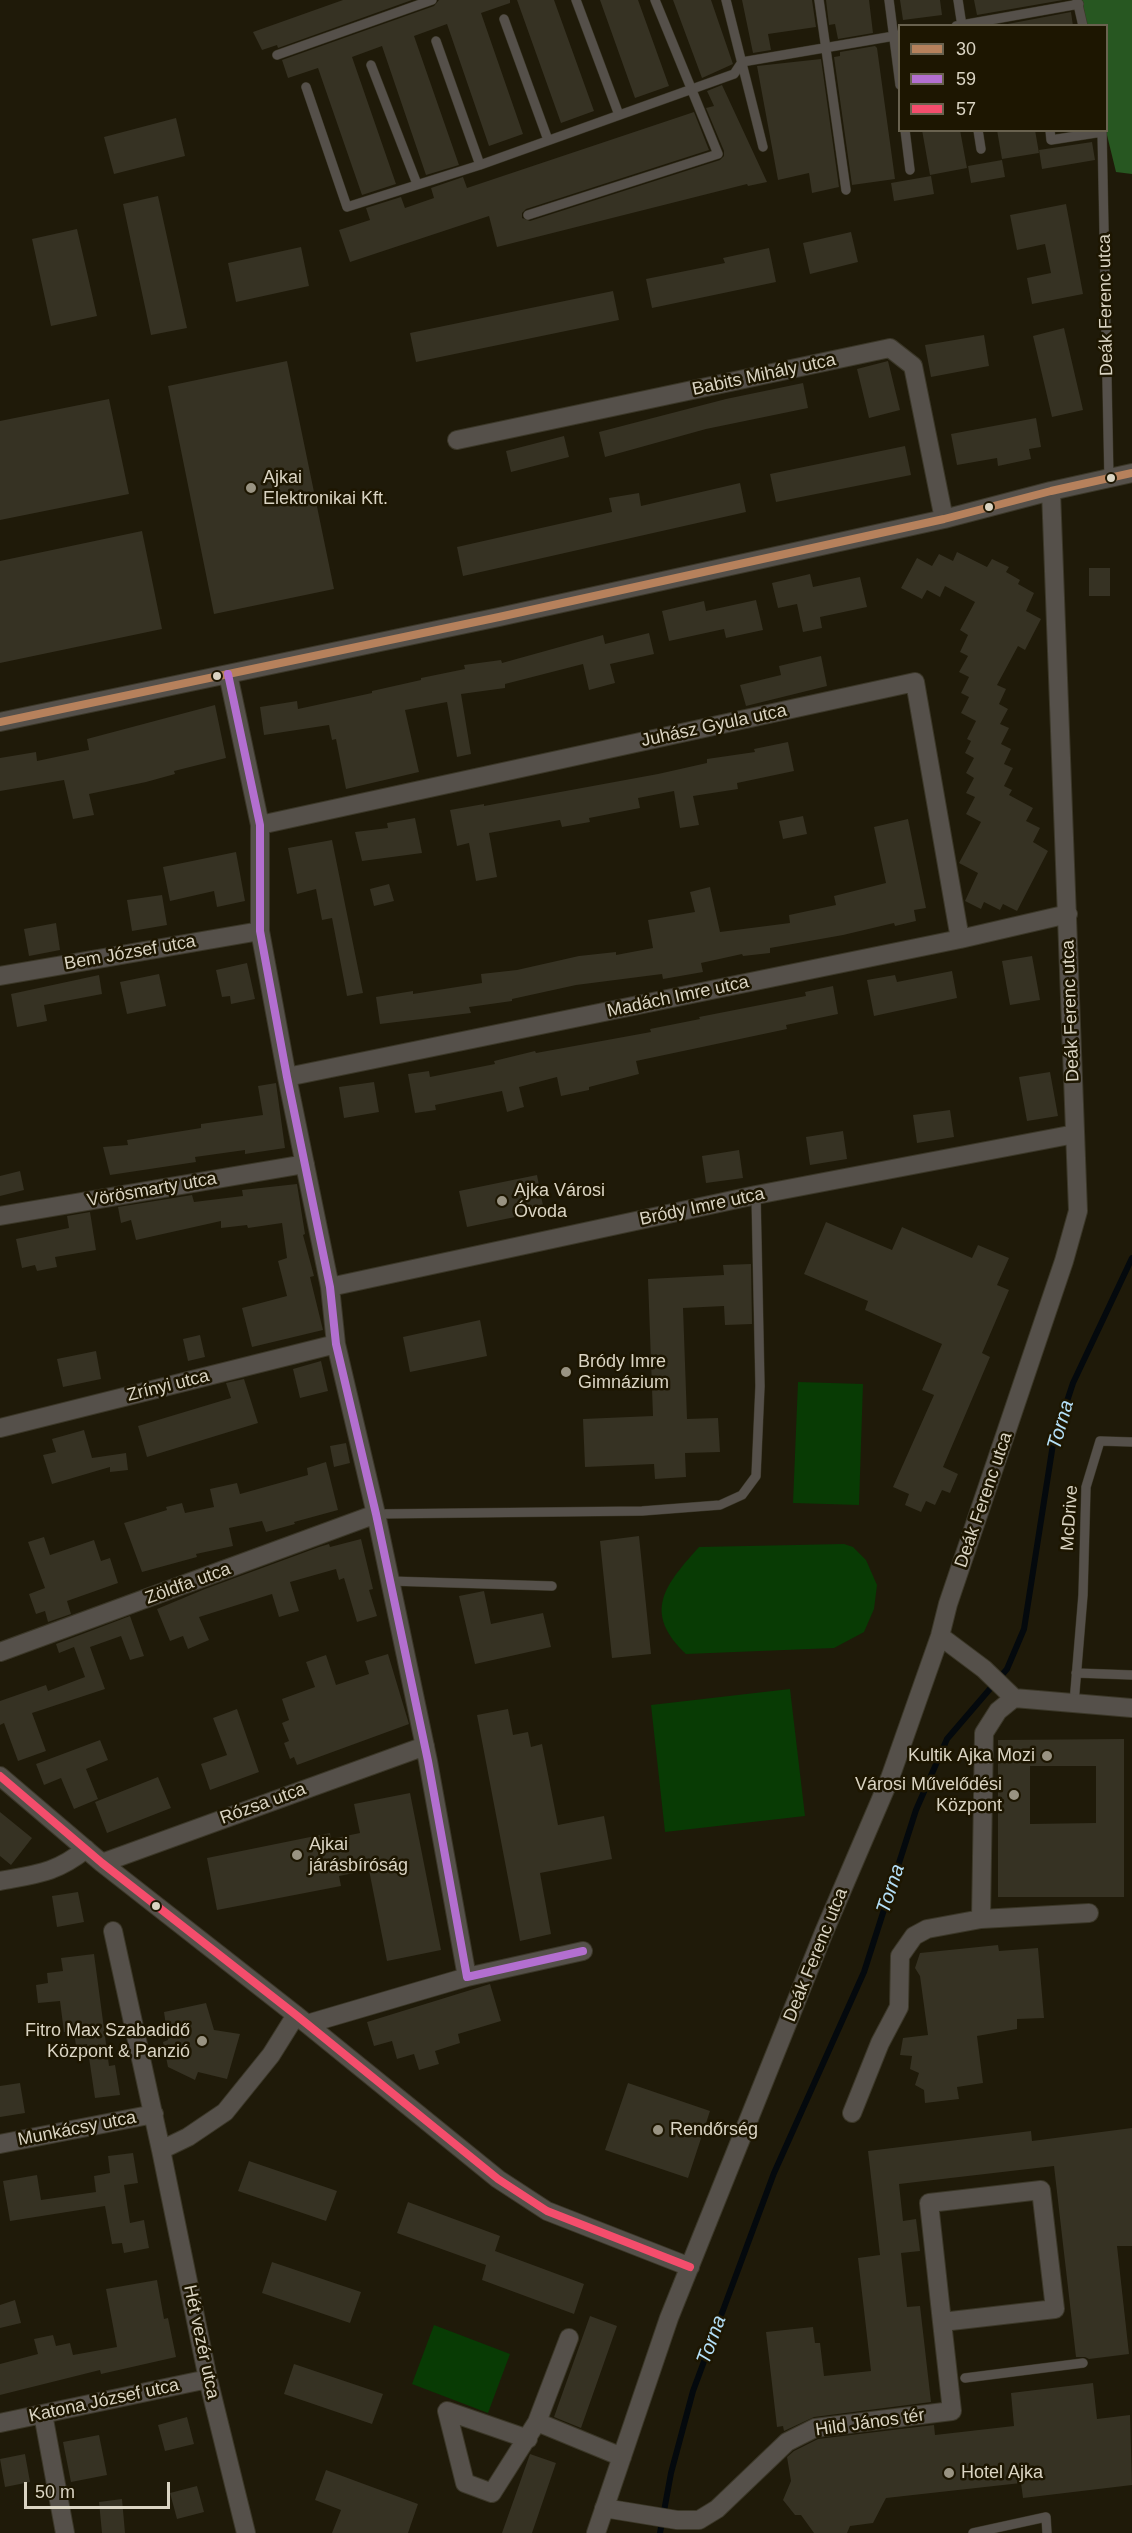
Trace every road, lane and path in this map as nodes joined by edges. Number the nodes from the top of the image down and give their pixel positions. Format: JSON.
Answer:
{"nodes":[{"id":1,"x":432,"y":0,"type":"edge"},
{"id":2,"x":576,"y":0,"type":"edge"},
{"id":3,"x":656,"y":0,"type":"edge"},
{"id":4,"x":726,"y":0,"type":"edge"},
{"id":5,"x":819,"y":0,"type":"edge"},
{"id":6,"x":889,"y":0,"type":"edge"},
{"id":7,"x":958,"y":0,"type":"edge"},
{"id":8,"x":1078,"y":2,"type":"edge"},
{"id":9,"x":504,"y":19,"type":"dead end"},
{"id":10,"x":960,"y":24,"type":"edge"},
{"id":11,"x":965,"y":24,"type":"edge"},
{"id":12,"x":1083,"y":24,"type":"edge"},
{"id":13,"x":897,"y":36,"type":"edge"},
{"id":14,"x":436,"y":41,"type":"dead end"},
{"id":15,"x":826,"y":48,"type":"junction"},
{"id":16,"x":898,"y":52,"type":"edge"},
{"id":17,"x":277,"y":56,"type":"dead end"},
{"id":18,"x":742,"y":62,"type":"junction"},
{"id":19,"x":371,"y":65,"type":"dead end"},
{"id":20,"x":306,"y":87,"type":"dead end"},
{"id":21,"x":692,"y":88,"type":"junction"},
{"id":22,"x":619,"y":115,"type":"junction"},
{"id":23,"x":905,"y":132,"type":"edge"},
{"id":24,"x":978,"y":132,"type":"edge"},
{"id":25,"x":1050,"y":132,"type":"edge"},
{"id":26,"x":1096,"y":132,"type":"edge"},
{"id":27,"x":1102,"y":132,"type":"edge"},
{"id":28,"x":548,"y":140,"type":"junction"},
{"id":29,"x":763,"y":147,"type":"dead end"},
{"id":30,"x":981,"y":149,"type":"dead end"},
{"id":31,"x":480,"y":165,"type":"junction"},
{"id":32,"x":910,"y":170,"type":"dead end"},
{"id":33,"x":417,"y":184,"type":"junction"},
{"id":34,"x":846,"y":190,"type":"dead end"},
{"id":35,"x":528,"y":215,"type":"dead end"},
{"id":36,"x":457,"y":440,"type":"dead end"},
{"id":37,"x":1131,"y":474,"type":"edge"},
{"id":38,"x":1109,"y":480,"type":"junction"},
{"id":39,"x":1051,"y":490,"type":"junction"},
{"id":40,"x":944,"y":519,"type":"junction"},
{"id":41,"x":228,"y":674,"type":"junction"},
{"id":42,"x":0,"y":722,"type":"edge"},
{"id":43,"x":260,"y":825,"type":"junction"},
{"id":44,"x":1068,"y":914,"type":"junction"},
{"id":45,"x":260,"y":931,"type":"junction"},
{"id":46,"x":960,"y":939,"type":"junction"},
{"id":47,"x":0,"y":976,"type":"edge"},
{"id":48,"x":286,"y":1077,"type":"junction"},
{"id":49,"x":1075,"y":1134,"type":"junction"},
{"id":50,"x":305,"y":1164,"type":"junction"},
{"id":51,"x":756,"y":1195,"type":"junction"},
{"id":52,"x":0,"y":1216,"type":"edge"},
{"id":53,"x":330,"y":1287,"type":"junction"},
{"id":54,"x":336,"y":1344,"type":"junction"},
{"id":55,"x":0,"y":1428,"type":"edge"},
{"id":56,"x":1132,"y":1442,"type":"edge"},
{"id":57,"x":376,"y":1514,"type":"junction"},
{"id":58,"x":390,"y":1581,"type":"junction"},
{"id":59,"x":552,"y":1586,"type":"dead end"},
{"id":60,"x":940,"y":1636,"type":"junction"},
{"id":61,"x":0,"y":1652,"type":"edge"},
{"id":62,"x":1076,"y":1673,"type":"junction"},
{"id":63,"x":1132,"y":1675,"type":"edge"},
{"id":64,"x":1011,"y":1694,"type":"junction"},
{"id":65,"x":1074,"y":1703,"type":"junction"},
{"id":66,"x":1132,"y":1708,"type":"edge"},
{"id":67,"x":424,"y":1746,"type":"junction"},
{"id":68,"x":0,"y":1776,"type":"edge"},
{"id":69,"x":86,"y":1849,"type":"junction"},
{"id":70,"x":102,"y":1863,"type":"junction"},
{"id":71,"x":0,"y":1881,"type":"edge"},
{"id":72,"x":1089,"y":1913,"type":"dead end"},
{"id":73,"x":981,"y":1919,"type":"junction"},
{"id":74,"x":113,"y":1931,"type":"dead end"},
{"id":75,"x":583,"y":1951,"type":"dead end"},
{"id":76,"x":467,"y":1977,"type":"junction"},
{"id":77,"x":302,"y":2019,"type":"junction"},
{"id":78,"x":852,"y":2113,"type":"dead end"},
{"id":79,"x":154,"y":2114,"type":"junction"},
{"id":80,"x":0,"y":2144,"type":"edge"},
{"id":81,"x":161,"y":2150,"type":"junction"},
{"id":82,"x":690,"y":2267,"type":"junction"},
{"id":83,"x":942,"y":2322,"type":"junction"},
{"id":84,"x":569,"y":2338,"type":"dead end"},
{"id":85,"x":1083,"y":2363,"type":"dead end"},
{"id":86,"x":965,"y":2378,"type":"dead end"},
{"id":87,"x":208,"y":2379,"type":"junction"},
{"id":88,"x":43,"y":2414,"type":"junction"},
{"id":89,"x":537,"y":2422,"type":"junction"},
{"id":90,"x":0,"y":2423,"type":"edge"},
{"id":91,"x":528,"y":2439,"type":"junction"},
{"id":92,"x":622,"y":2457,"type":"junction"},
{"id":93,"x":604,"y":2508,"type":"junction"},
{"id":94,"x":65,"y":2533,"type":"edge"},
{"id":95,"x":246,"y":2533,"type":"edge"},
{"id":96,"x":596,"y":2533,"type":"edge"},
{"id":97,"x":973,"y":2533,"type":"edge"},
{"id":98,"x":1047,"y":2533,"type":"edge"}],
"edges":[{"from":1,"to":17,"type":"lane"},
{"from":2,"to":22,"type":"lane"},
{"from":3,"to":21,"type":"lane"},
{"from":4,"to":18,"type":"lane"},
{"from":5,"to":15,"type":"lane"},
{"from":6,"to":13,"type":"lane"},
{"from":7,"to":10,"type":"lane"},
{"from":8,"to":11,"type":"lane"},
{"from":8,"to":12,"type":"lane"},
{"from":9,"to":28,"type":"lane"},
{"from":13,"to":15,"type":"lane"},
{"from":13,"to":16,"type":"lane"},
{"from":14,"to":31,"type":"lane"},
{"from":15,"to":18,"type":"lane"},
{"from":15,"to":34,"type":"lane"},
{"from":18,"to":21,"type":"lane"},
{"from":18,"to":29,"type":"lane"},
{"from":19,"to":33,"type":"lane"},
{"from":20,"to":33,"type":"lane"},
{"from":21,"to":22,"type":"lane"},
{"from":21,"to":35,"type":"lane"},
{"from":22,"to":28,"type":"lane"},
{"from":23,"to":32,"type":"lane"},
{"from":24,"to":30,"type":"lane"},
{"from":25,"to":26,"type":"lane"},
{"from":27,"to":38,"type":"lane","name":"Deák Ferenc utca"},
{"from":28,"to":31,"type":"lane"},
{"from":31,"to":33,"type":"lane"},
{"from":36,"to":40,"type":"street","name":"Babits Mihály utca"},
{"from":37,"to":38,"type":"street"},
{"from":38,"to":39,"type":"street"},
{"from":39,"to":40,"type":"street"},
{"from":39,"to":44,"type":"street","name":"Deák Ferenc utca"},
{"from":40,"to":41,"type":"street"},
{"from":41,"to":42,"type":"street"},
{"from":41,"to":43,"type":"street"},
{"from":43,"to":45,"type":"street"},
{"from":43,"to":46,"type":"street","name":"Juhász Gyula utca"},
{"from":44,"to":46,"type":"street","name":"Madách Imre utca"},
{"from":44,"to":49,"type":"street","name":"Deák Ferenc utca"},
{"from":45,"to":47,"type":"street","name":"Bem József utca"},
{"from":45,"to":48,"type":"street"},
{"from":46,"to":48,"type":"street","name":"Madách Imre utca"},
{"from":48,"to":50,"type":"street"},
{"from":49,"to":51,"type":"street","name":"Bródy Imre utca"},
{"from":49,"to":60,"type":"street","name":"Deák Ferenc utca"},
{"from":50,"to":52,"type":"street","name":"Vörösmarty utca"},
{"from":50,"to":53,"type":"street"},
{"from":51,"to":53,"type":"street","name":"Bródy Imre utca"},
{"from":51,"to":57,"type":"lane"},
{"from":53,"to":54,"type":"street"},
{"from":54,"to":55,"type":"street","name":"Zrínyi utca"},
{"from":54,"to":57,"type":"street"},
{"from":56,"to":62,"type":"lane","name":"McDrive"},
{"from":57,"to":58,"type":"street"},
{"from":57,"to":61,"type":"street","name":"Zöldfa utca"},
{"from":58,"to":59,"type":"lane"},
{"from":58,"to":67,"type":"street"},
{"from":60,"to":64,"type":"street"},
{"from":60,"to":82,"type":"street","name":"Deák Ferenc utca"},
{"from":62,"to":63,"type":"lane"},
{"from":62,"to":65,"type":"lane"},
{"from":64,"to":65,"type":"street"},
{"from":64,"to":73,"type":"street"},
{"from":65,"to":66,"type":"street"},
{"from":67,"to":70,"type":"street","name":"Rózsa utca"},
{"from":67,"to":76,"type":"street"},
{"from":68,"to":69,"type":"street"},
{"from":69,"to":70,"type":"street"},
{"from":69,"to":71,"type":"street"},
{"from":70,"to":77,"type":"street"},
{"from":72,"to":73,"type":"street"},
{"from":73,"to":78,"type":"street"},
{"from":74,"to":79,"type":"street","name":"Hét vezér utca"},
{"from":75,"to":76,"type":"street"},
{"from":76,"to":77,"type":"street"},
{"from":77,"to":81,"type":"street"},
{"from":77,"to":82,"type":"street"},
{"from":79,"to":80,"type":"street","name":"Munkácsy utca"},
{"from":79,"to":81,"type":"street","name":"Hét vezér utca"},
{"from":81,"to":87,"type":"street","name":"Hét vezér utca"},
{"from":82,"to":92,"type":"street","name":"Deák Ferenc utca"},
{"from":83,"to":83,"type":"street"},
{"from":83,"to":93,"type":"street","name":"Hild János tér"},
{"from":84,"to":89,"type":"street"},
{"from":85,"to":86,"type":"lane"},
{"from":87,"to":88,"type":"street","name":"Katona József utca"},
{"from":87,"to":95,"type":"street","name":"Hét vezér utca"},
{"from":88,"to":90,"type":"street","name":"Katona József utca"},
{"from":88,"to":94,"type":"street"},
{"from":89,"to":91,"type":"street"},
{"from":89,"to":92,"type":"street"},
{"from":91,"to":91,"type":"street"},
{"from":92,"to":93,"type":"street","name":"Deák Ferenc utca"},
{"from":93,"to":96,"type":"street","name":"Deák Ferenc utca"},
{"from":97,"to":98,"type":"lane"}]}
